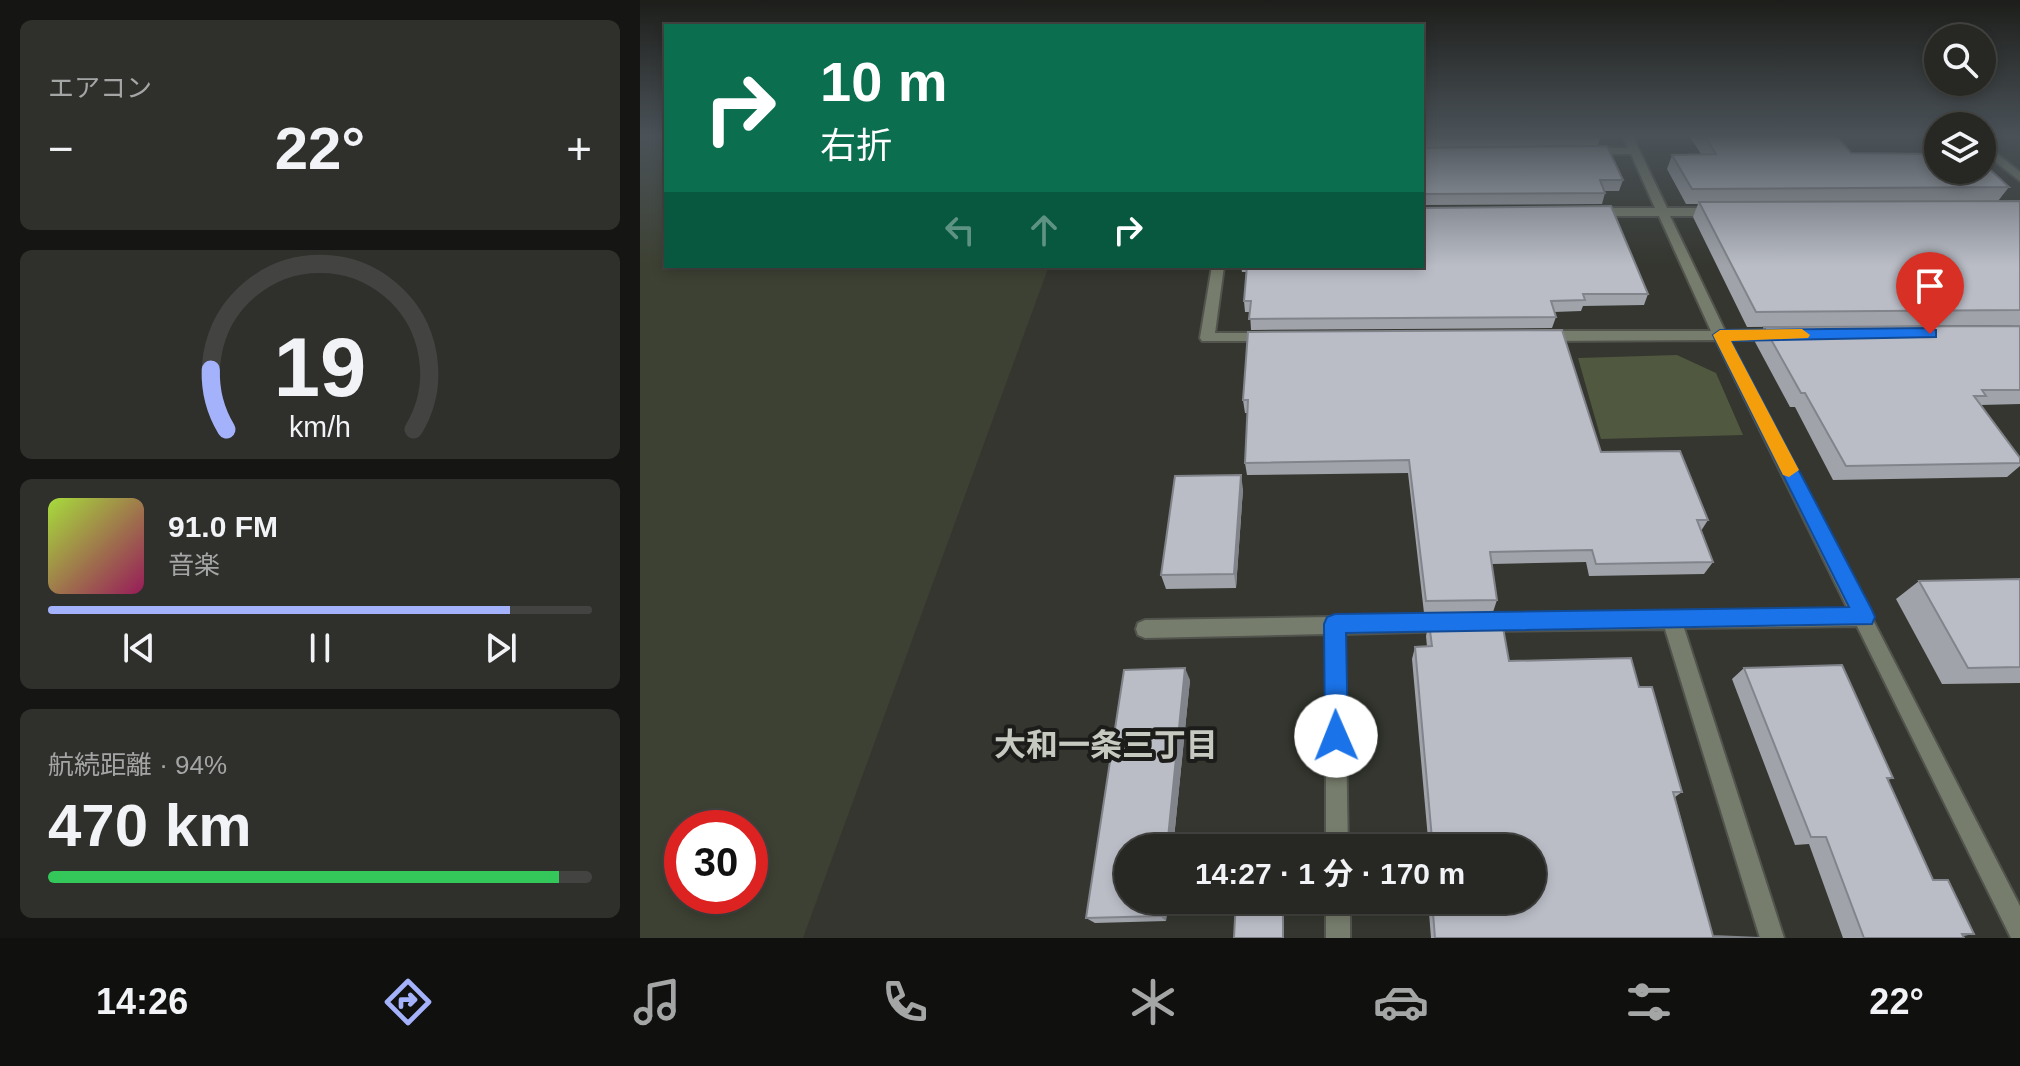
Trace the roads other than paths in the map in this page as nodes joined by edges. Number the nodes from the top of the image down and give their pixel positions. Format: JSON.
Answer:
{"nodes":[{"id":1,"x":1647,"y":179,"type":"edge"},
{"id":2,"x":1725,"y":211,"type":"edge"},
{"id":3,"x":1573,"y":212,"type":"edge"},
{"id":4,"x":1663,"y":212,"type":"junction"},
{"id":5,"x":1218,"y":268,"type":"edge"},
{"id":6,"x":1720,"y":335,"type":"junction"},
{"id":7,"x":1799,"y":335,"type":"edge"},
{"id":8,"x":1534,"y":336,"type":"edge"},
{"id":9,"x":1285,"y":338,"type":"edge"},
{"id":10,"x":1864,"y":617,"type":"junction"},
{"id":11,"x":1672,"y":621,"type":"junction"},
{"id":12,"x":1335,"y":624,"type":"junction"},
{"id":13,"x":1145,"y":629,"type":"dead end"},
{"id":14,"x":1337,"y":834,"type":"edge"},
{"id":15,"x":1338,"y":914,"type":"edge"},
{"id":16,"x":2020,"y":931,"type":"edge"},
{"id":17,"x":1338,"y":938,"type":"edge"},
{"id":18,"x":1772,"y":938,"type":"edge"}],
"edges":[{"from":1,"to":4,"type":"street"},
{"from":2,"to":4,"type":"street"},
{"from":3,"to":4,"type":"street"},
{"from":4,"to":6,"type":"street"},
{"from":5,"to":9,"type":"street"},
{"from":6,"to":7,"type":"street"},
{"from":6,"to":8,"type":"street"},
{"from":6,"to":10,"type":"street"},
{"from":10,"to":11,"type":"street"},
{"from":10,"to":16,"type":"street"},
{"from":11,"to":12,"type":"street"},
{"from":11,"to":18,"type":"street"},
{"from":12,"to":13,"type":"street"},
{"from":12,"to":14,"type":"street"},
{"from":15,"to":17,"type":"street"}]}
